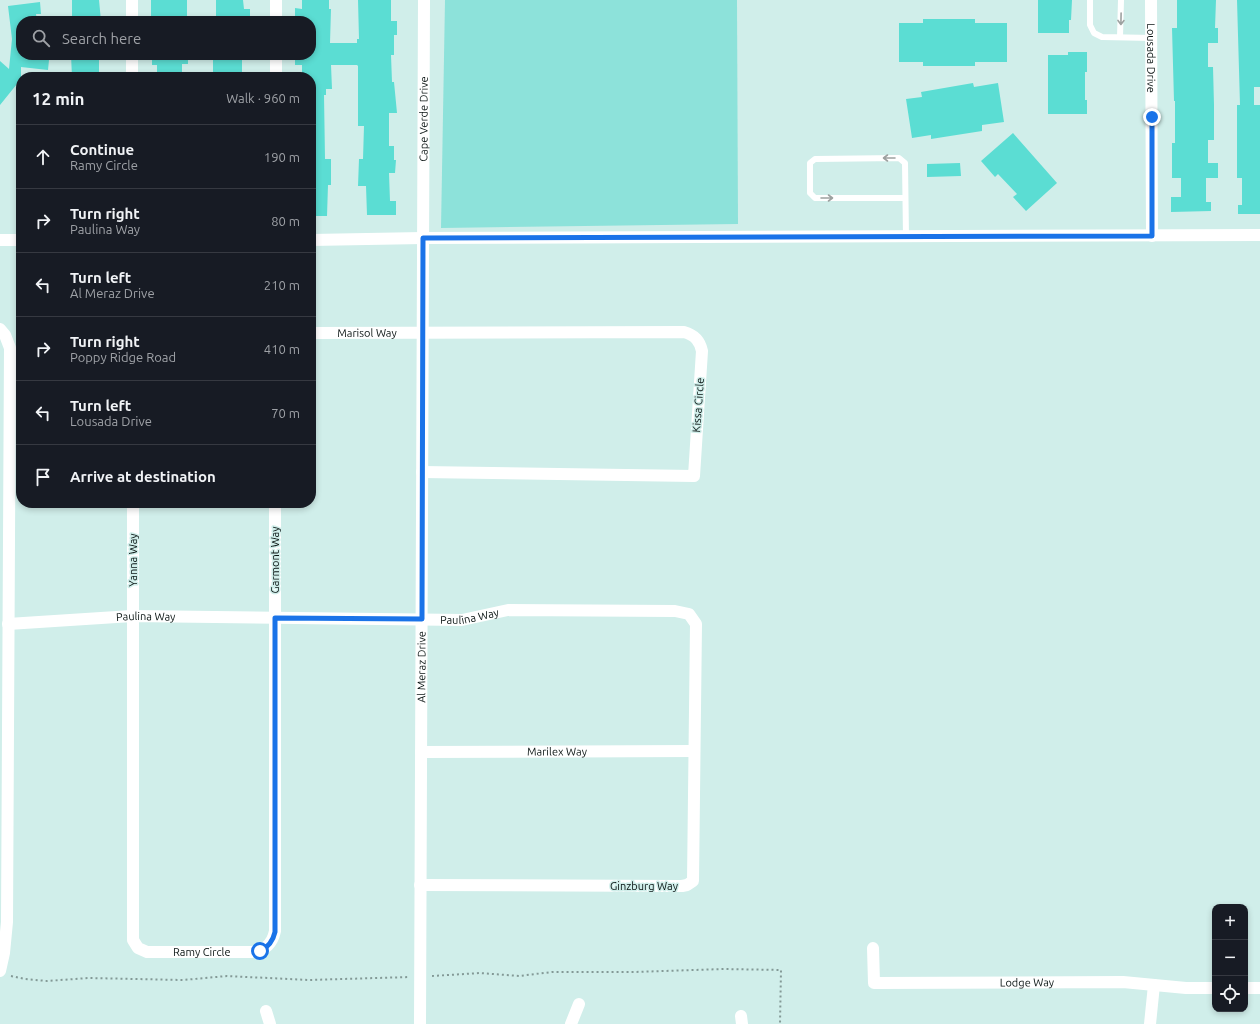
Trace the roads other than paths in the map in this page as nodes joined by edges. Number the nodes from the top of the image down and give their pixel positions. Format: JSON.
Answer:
{"nodes":[{"id":1,"x":132,"y":0,"type":"edge"},
{"id":2,"x":276,"y":0,"type":"edge"},
{"id":3,"x":424,"y":0,"type":"edge"},
{"id":4,"x":1090,"y":0,"type":"edge"},
{"id":5,"x":1121,"y":0,"type":"edge"},
{"id":6,"x":1151,"y":0,"type":"edge"},
{"id":7,"x":132,"y":16,"type":"edge"},
{"id":8,"x":276,"y":16,"type":"edge"},
{"id":9,"x":1120,"y":37,"type":"junction"},
{"id":10,"x":1152,"y":38,"type":"junction"},
{"id":11,"x":132,"y":60,"type":"edge"},
{"id":12,"x":276,"y":60,"type":"edge"},
{"id":13,"x":132,"y":72,"type":"edge"},
{"id":14,"x":276,"y":72,"type":"edge"},
{"id":15,"x":905,"y":198,"type":"junction"},
{"id":16,"x":1260,"y":235,"type":"edge"},
{"id":17,"x":1152,"y":236,"type":"junction"},
{"id":18,"x":906,"y":237,"type":"junction"},
{"id":19,"x":423,"y":238,"type":"junction"},
{"id":20,"x":0,"y":240,"type":"edge"},
{"id":21,"x":16,"y":240,"type":"edge"},
{"id":22,"x":316,"y":240,"type":"edge"},
{"id":23,"x":0,"y":330,"type":"edge"},
{"id":24,"x":316,"y":333,"type":"edge"},
{"id":25,"x":423,"y":333,"type":"junction"},
{"id":26,"x":422,"y":472,"type":"junction"},
{"id":27,"x":133,"y":508,"type":"edge"},
{"id":28,"x":275,"y":508,"type":"edge"},
{"id":29,"x":689,"y":614,"type":"joint"},
{"id":30,"x":132,"y":616,"type":"junction"},
{"id":31,"x":275,"y":618,"type":"junction"},
{"id":32,"x":422,"y":619,"type":"junction"},
{"id":33,"x":8,"y":624,"type":"junction"},
{"id":34,"x":4,"y":677,"type":"edge"},
{"id":35,"x":4,"y":736,"type":"edge"},
{"id":36,"x":694,"y":751,"type":"junction"},
{"id":37,"x":421,"y":752,"type":"junction"},
{"id":38,"x":420,"y":884,"type":"junction"},
{"id":39,"x":874,"y":948,"type":"dead end"},
{"id":40,"x":0,"y":971,"type":"edge"},
{"id":41,"x":1154,"y":985,"type":"junction"},
{"id":42,"x":1212,"y":988,"type":"edge"},
{"id":43,"x":1248,"y":988,"type":"edge"},
{"id":44,"x":1260,"y":988,"type":"edge"},
{"id":45,"x":579,"y":1004,"type":"dead end"},
{"id":46,"x":266,"y":1011,"type":"dead end"},
{"id":47,"x":270,"y":1024,"type":"edge"},
{"id":48,"x":420,"y":1024,"type":"edge"},
{"id":49,"x":572,"y":1024,"type":"edge"},
{"id":50,"x":1150,"y":1024,"type":"edge"}],
"edges":[{"from":1,"to":7,"type":"street"},
{"from":2,"to":8,"type":"street"},
{"from":3,"to":19,"type":"street","name":"Cape Verde Drive"},
{"from":4,"to":9,"type":"lane"},
{"from":5,"to":9,"type":"lane","one_way":true},
{"from":6,"to":10,"type":"street","name":"Lousada Drive"},
{"from":9,"to":10,"type":"lane"},
{"from":10,"to":17,"type":"street","name":"Lousada Drive"},
{"from":11,"to":13,"type":"street"},
{"from":12,"to":14,"type":"street"},
{"from":15,"to":15,"type":"lane","one_way":true},
{"from":15,"to":18,"type":"lane"},
{"from":16,"to":17,"type":"street"},
{"from":17,"to":18,"type":"street"},
{"from":18,"to":19,"type":"street"},
{"from":19,"to":22,"type":"street"},
{"from":19,"to":25,"type":"street","name":"Al Meraz Drive"},
{"from":20,"to":21,"type":"street"},
{"from":23,"to":33,"type":"street"},
{"from":24,"to":25,"type":"street","name":"Marisol Way"},
{"from":25,"to":26,"type":"street","name":"Al Meraz Drive"},
{"from":25,"to":26,"type":"street","name":"Kissa Circle"},
{"from":26,"to":32,"type":"street","name":"Al Meraz Drive"},
{"from":27,"to":30,"type":"street","name":"Yanna Way"},
{"from":28,"to":31,"type":"street","name":"Garmont Way"},
{"from":29,"to":32,"type":"street","name":"Paulina Way"},
{"from":29,"to":36,"type":"street","name":"Ginzburg Way"},
{"from":30,"to":31,"type":"street","name":"Paulina Way"},
{"from":30,"to":31,"type":"street","name":"Ramy Circle"},
{"from":30,"to":33,"type":"street","name":"Paulina Way"},
{"from":31,"to":32,"type":"street","name":"Paulina Way"},
{"from":32,"to":37,"type":"street","name":"Al Meraz Drive"},
{"from":33,"to":34,"type":"street"},
{"from":34,"to":35,"type":"street"},
{"from":35,"to":40,"type":"street"},
{"from":36,"to":37,"type":"street","name":"Marilex Way"},
{"from":36,"to":38,"type":"street","name":"Ginzburg Way"},
{"from":37,"to":38,"type":"street","name":"Al Meraz Drive"},
{"from":38,"to":48,"type":"street","name":"Al Meraz Drive"},
{"from":39,"to":41,"type":"street","name":"Lodge Way"},
{"from":41,"to":42,"type":"street","name":"Lodge Way"},
{"from":41,"to":50,"type":"street"},
{"from":43,"to":44,"type":"street"},
{"from":45,"to":49,"type":"street"},
{"from":46,"to":47,"type":"street"}]}
